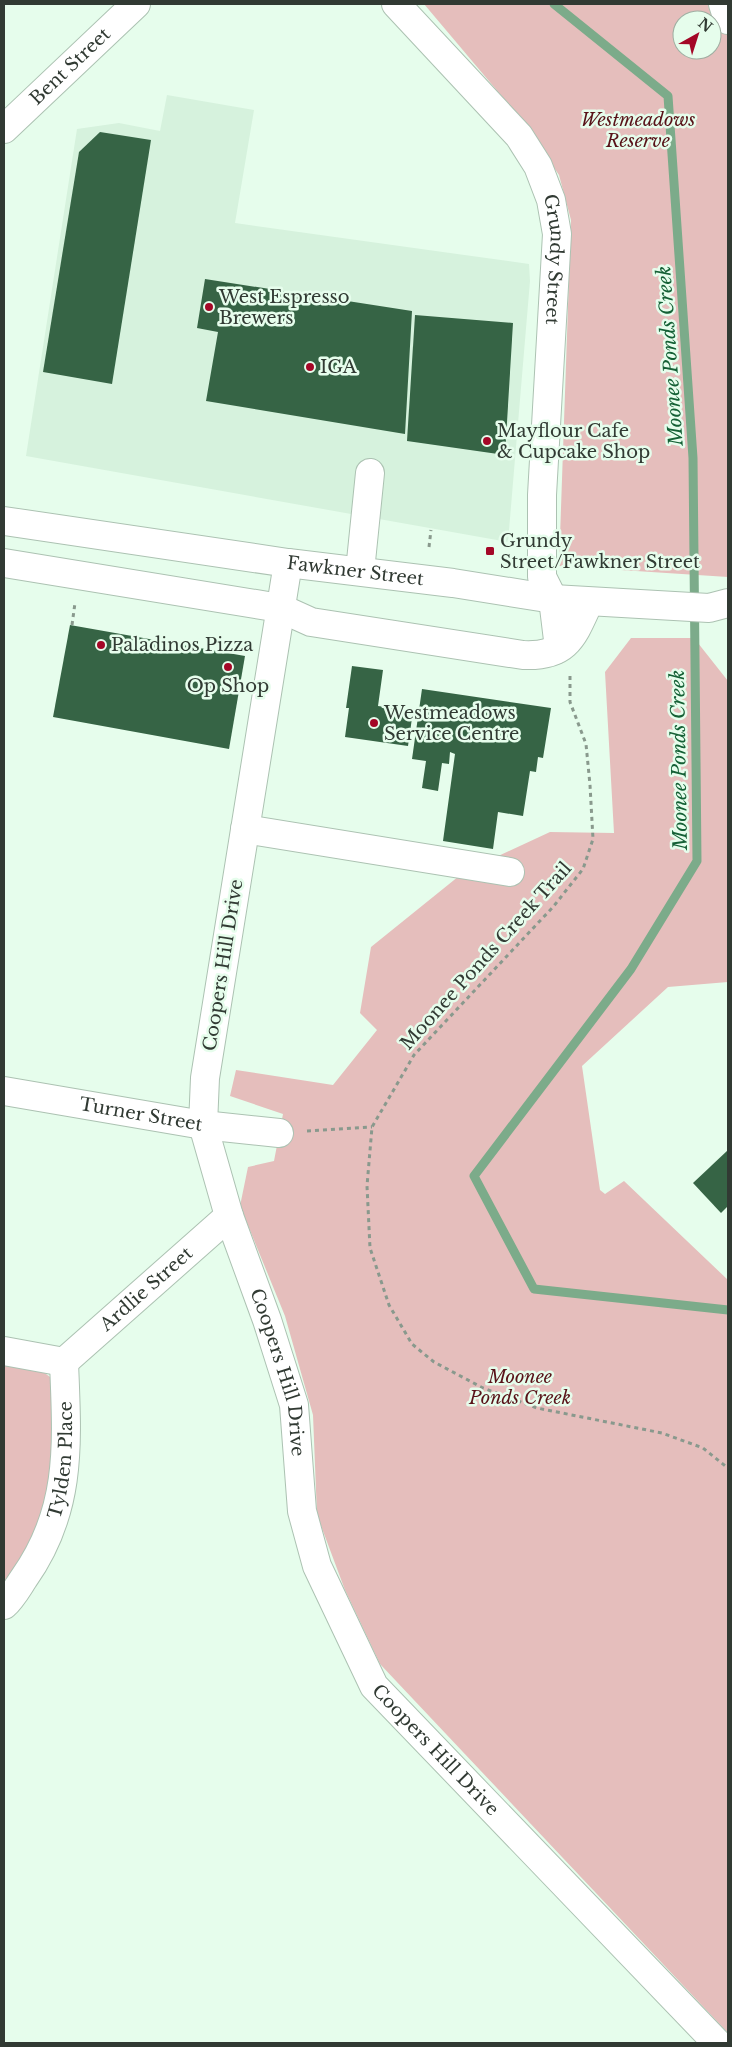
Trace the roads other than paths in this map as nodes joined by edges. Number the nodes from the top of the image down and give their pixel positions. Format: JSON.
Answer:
{"nodes":[{"id":1,"x":136,"y":4,"type":"edge"},
{"id":2,"x":396,"y":4,"type":"edge"},
{"id":3,"x":723,"y":4,"type":"edge"},
{"id":4,"x":728,"y":20,"type":"edge"},
{"id":5,"x":4,"y":129,"type":"edge"},
{"id":6,"x":370,"y":473,"type":"dead end"},
{"id":7,"x":4,"y":521,"type":"edge"},
{"id":8,"x":288,"y":562,"type":"junction"},
{"id":9,"x":4,"y":563,"type":"edge"},
{"id":10,"x":360,"y":571,"type":"junction"},
{"id":11,"x":553,"y":599,"type":"junction"},
{"id":12,"x":589,"y":602,"type":"junction"},
{"id":13,"x":280,"y":608,"type":"junction"},
{"id":14,"x":722,"y":609,"type":"edge"},
{"id":15,"x":555,"y":650,"type":"junction"},
{"id":16,"x":245,"y":829,"type":"junction"},
{"id":17,"x":510,"y":872,"type":"dead end"},
{"id":18,"x":4,"y":1091,"type":"edge"},
{"id":19,"x":203,"y":1125,"type":"junction"},
{"id":20,"x":279,"y":1133,"type":"road end"},
{"id":21,"x":229,"y":1216,"type":"junction"},
{"id":22,"x":4,"y":1351,"type":"edge"},
{"id":23,"x":64,"y":1362,"type":"junction"},
{"id":24,"x":4,"y":1605,"type":"edge"},
{"id":25,"x":717,"y":2043,"type":"edge"}],
"edges":[{"from":1,"to":5,"type":"street","name":"Bent Street"},
{"from":2,"to":11,"type":"street","name":"Grundy Street"},
{"from":3,"to":4,"type":"street"},
{"from":6,"to":10,"type":"street"},
{"from":7,"to":8,"type":"street","name":"Fawkner Street"},
{"from":8,"to":10,"type":"street","name":"Fawkner Street"},
{"from":8,"to":13,"type":"street","name":"Coopers Hill Drive"},
{"from":9,"to":13,"type":"street"},
{"from":10,"to":11,"type":"street","name":"Fawkner Street"},
{"from":11,"to":12,"type":"street","name":"Fawkner Street"},
{"from":11,"to":15,"type":"street","name":"Grundy Street"},
{"from":12,"to":14,"type":"street","name":"Fawkner Street"},
{"from":12,"to":15,"type":"street"},
{"from":13,"to":15,"type":"street"},
{"from":13,"to":16,"type":"street","name":"Coopers Hill Drive"},
{"from":16,"to":17,"type":"street"},
{"from":16,"to":19,"type":"street","name":"Coopers Hill Drive"},
{"from":18,"to":19,"type":"street","name":"Turner Street"},
{"from":19,"to":20,"type":"street","name":"Turner Street"},
{"from":19,"to":21,"type":"street","name":"Coopers Hill Drive"},
{"from":21,"to":23,"type":"street","name":"Ardlie Street"},
{"from":21,"to":25,"type":"street","name":"Coopers Hill Drive"},
{"from":22,"to":23,"type":"street"},
{"from":23,"to":24,"type":"street","name":"Tylden Place"}]}
